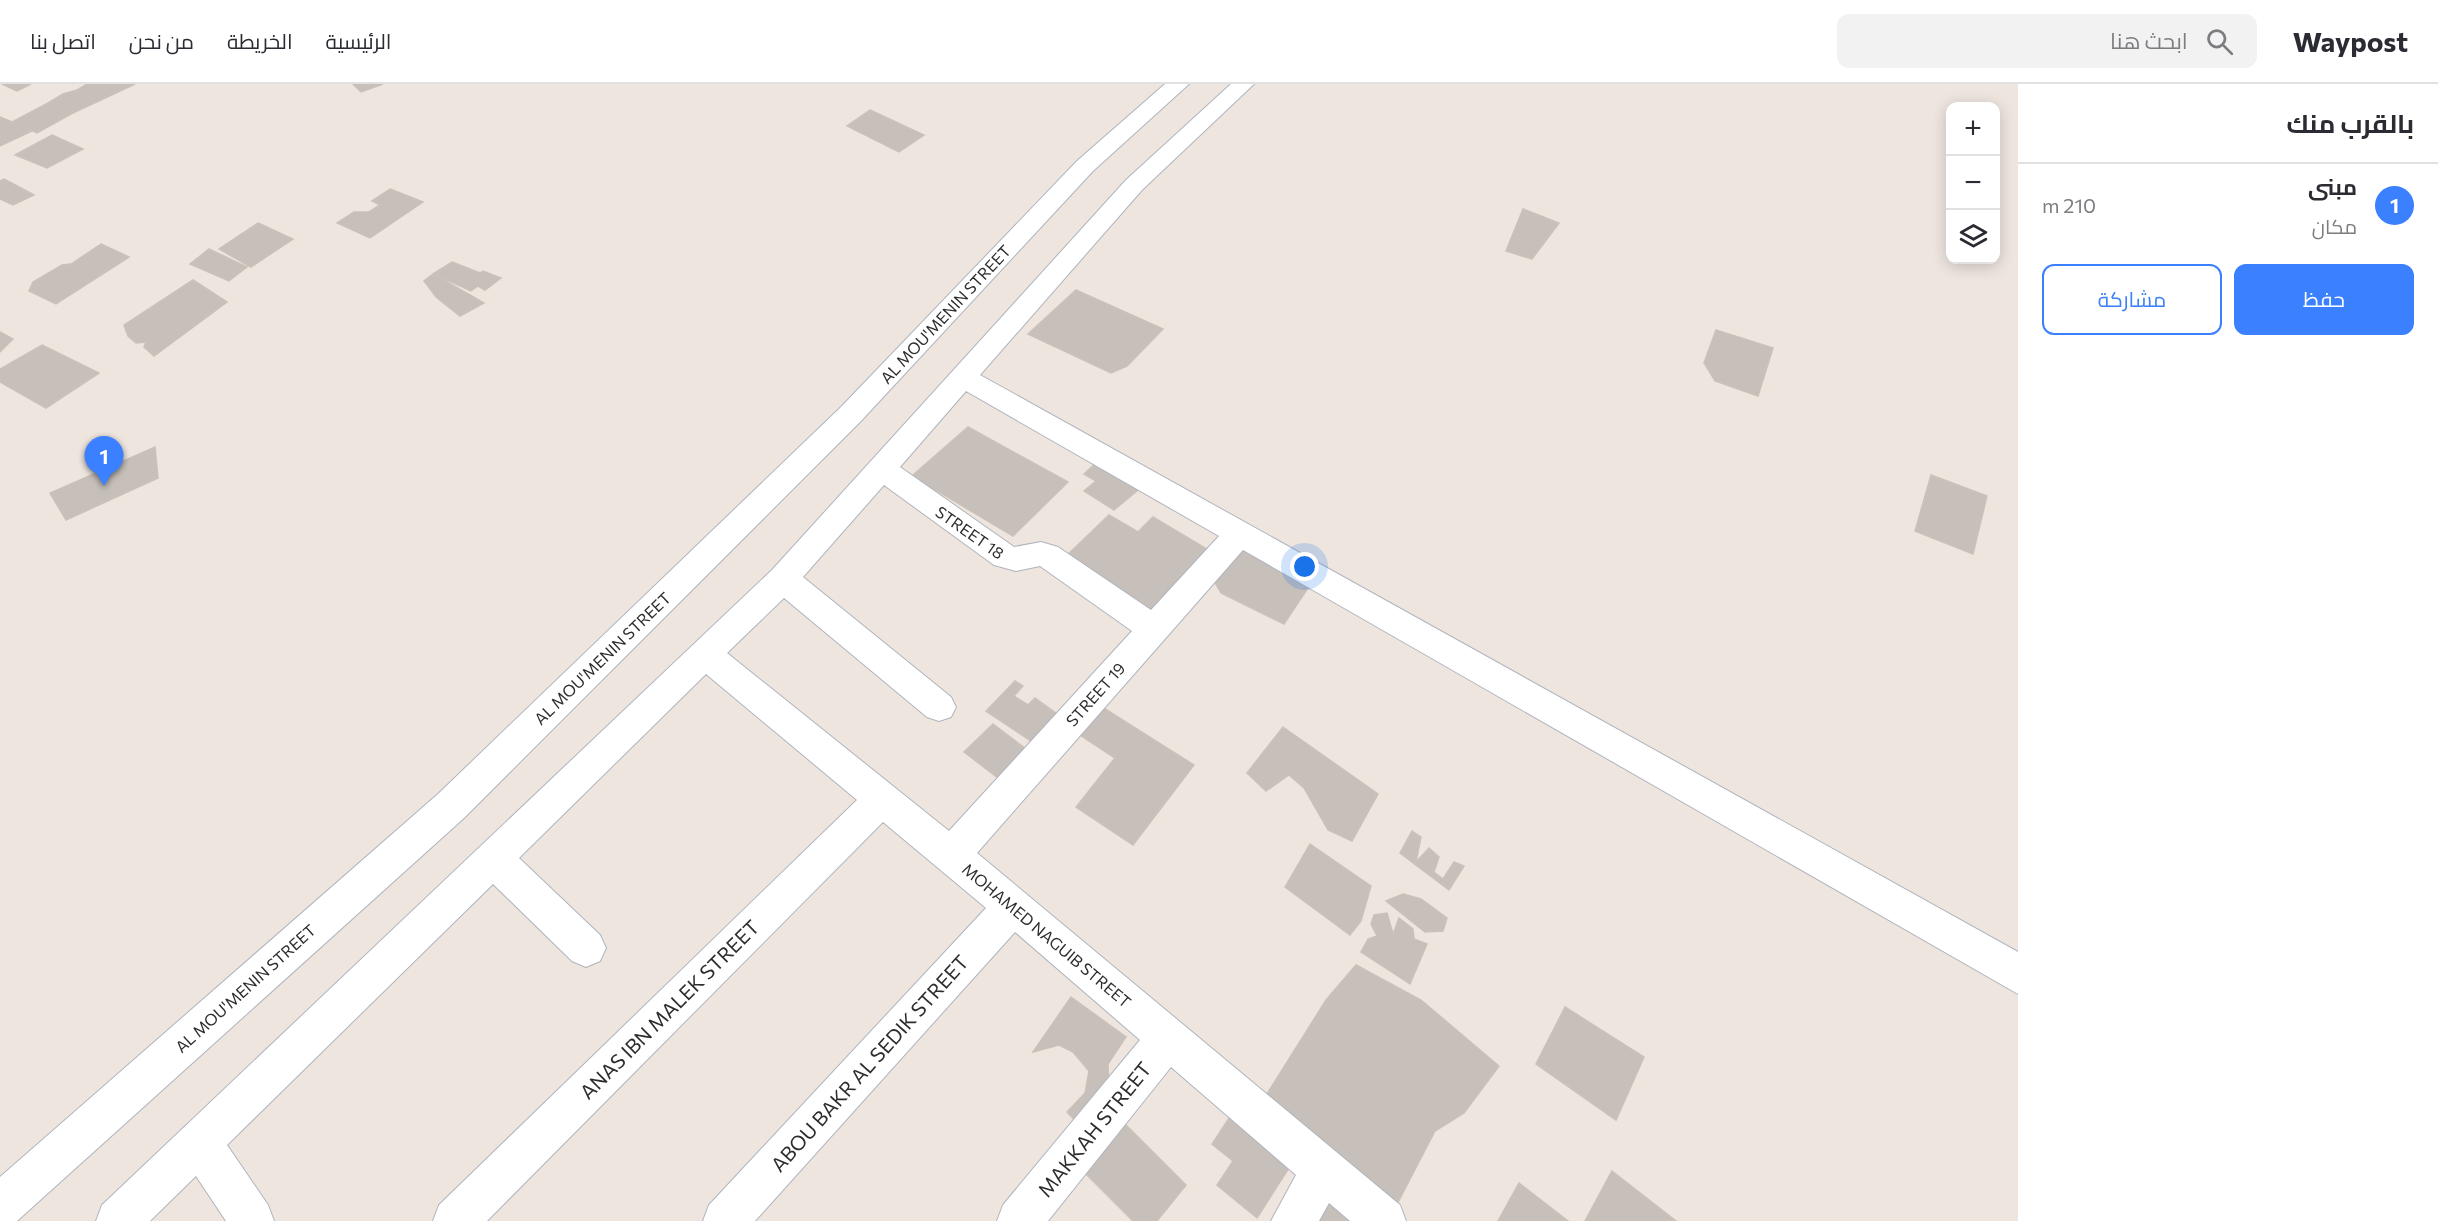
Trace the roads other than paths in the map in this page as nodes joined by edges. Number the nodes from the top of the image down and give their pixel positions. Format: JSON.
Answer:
{"nodes":[{"id":1,"x":1178,"y":84,"type":"edge"},
{"id":2,"x":1243,"y":84,"type":"edge"},
{"id":3,"x":1109,"y":176,"type":"junction"},
{"id":4,"x":964,"y":378,"type":"junction"},
{"id":5,"x":882,"y":469,"type":"junction"},
{"id":6,"x":1239,"y":534,"type":"junction"},
{"id":7,"x":783,"y":579,"type":"junction"},
{"id":8,"x":1153,"y":629,"type":"junction"},
{"id":9,"x":706,"y":655,"type":"junction"},
{"id":10,"x":939,"y":707,"type":"dead end"},
{"id":11,"x":883,"y":798,"type":"junction"},
{"id":12,"x":951,"y":855,"type":"junction"},
{"id":13,"x":495,"y":860,"type":"junction"},
{"id":14,"x":1013,"y":906,"type":"junction"},
{"id":15,"x":586,"y":948,"type":"dead end"},
{"id":16,"x":2018,"y":974,"type":"edge"},
{"id":17,"x":1169,"y":1037,"type":"junction"},
{"id":18,"x":200,"y":1144,"type":"junction"},
{"id":19,"x":1325,"y":1170,"type":"junction"},
{"id":20,"x":0,"y":1206,"type":"edge"},
{"id":21,"x":118,"y":1221,"type":"edge"},
{"id":22,"x":252,"y":1221,"type":"edge"},
{"id":23,"x":455,"y":1221,"type":"edge"},
{"id":24,"x":725,"y":1221,"type":"edge"},
{"id":25,"x":1019,"y":1221,"type":"edge"},
{"id":26,"x":1293,"y":1221,"type":"edge"},
{"id":27,"x":1384,"y":1221,"type":"edge"}],
"edges":[{"from":1,"to":3,"type":"street","name":"AL MOU'MENIN STREET"},
{"from":2,"to":3,"type":"street","name":"AL MOU'MENIN STREET"},
{"from":3,"to":4,"type":"street","name":"AL MOU'MENIN STREET"},
{"from":3,"to":20,"type":"street","name":"AL MOU'MENIN STREET"},
{"from":4,"to":5,"type":"street","name":"AL MOU'MENIN STREET"},
{"from":4,"to":6,"type":"street"},
{"from":5,"to":7,"type":"street","name":"AL MOU'MENIN STREET"},
{"from":5,"to":8,"type":"street","name":"STREET 18"},
{"from":6,"to":8,"type":"street","name":"STREET 19"},
{"from":6,"to":16,"type":"street"},
{"from":7,"to":9,"type":"street","name":"AL MOU'MENIN STREET"},
{"from":7,"to":10,"type":"street"},
{"from":8,"to":12,"type":"street","name":"STREET 19"},
{"from":9,"to":11,"type":"street","name":"MOHAMED NAGUIB STREET"},
{"from":9,"to":13,"type":"street","name":"AL MOU'MENIN STREET"},
{"from":11,"to":12,"type":"street","name":"MOHAMED NAGUIB STREET"},
{"from":11,"to":23,"type":"street","name":"ANAS IBN MALEK STREET"},
{"from":12,"to":14,"type":"street","name":"MOHAMED NAGUIB STREET"},
{"from":13,"to":15,"type":"street"},
{"from":13,"to":18,"type":"street","name":"AL MOU'MENIN STREET"},
{"from":14,"to":17,"type":"street","name":"MOHAMED NAGUIB STREET"},
{"from":14,"to":24,"type":"street","name":"ABOU BAKR AL SEDIK STREET"},
{"from":17,"to":19,"type":"street","name":"MOHAMED NAGUIB STREET"},
{"from":17,"to":25,"type":"street","name":"MAKKAH STREET"},
{"from":18,"to":21,"type":"street","name":"AL MOU'MENIN STREET"},
{"from":18,"to":22,"type":"street"},
{"from":19,"to":26,"type":"street"},
{"from":19,"to":27,"type":"street","name":"MOHAMED NAGUIB STREET"}]}
